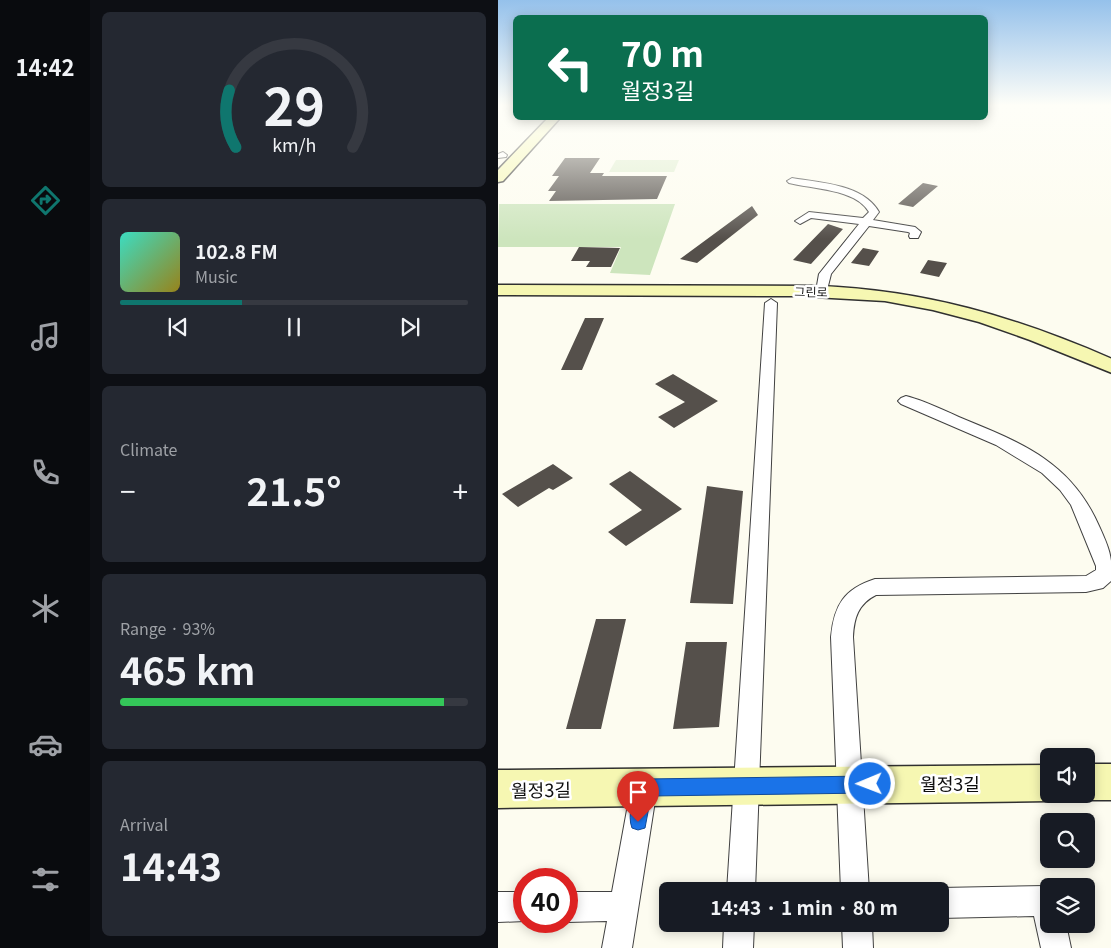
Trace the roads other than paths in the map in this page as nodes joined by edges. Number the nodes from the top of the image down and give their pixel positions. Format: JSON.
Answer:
{"nodes":[{"id":1,"x":524,"y":150,"type":"edge"},
{"id":2,"x":498,"y":178,"type":"edge"},
{"id":3,"x":792,"y":180,"type":"dead end"},
{"id":4,"x":870,"y":192,"type":"dead end"},
{"id":5,"x":857,"y":196,"type":"junction"},
{"id":6,"x":800,"y":221,"type":"dead end"},
{"id":7,"x":867,"y":222,"type":"junction"},
{"id":8,"x":914,"y":236,"type":"dead end"},
{"id":9,"x":498,"y":290,"type":"edge"},
{"id":10,"x":822,"y":291,"type":"junction"},
{"id":11,"x":771,"y":303,"type":"dead end"},
{"id":12,"x":1112,"y":367,"type":"edge"},
{"id":13,"x":906,"y":401,"type":"dead end"},
{"id":14,"x":1095,"y":782,"type":"edge"},
{"id":15,"x":1112,"y":782,"type":"edge"},
{"id":16,"x":1040,"y":783,"type":"edge"},
{"id":17,"x":850,"y":784,"type":"junction"},
{"id":18,"x":747,"y":787,"type":"junction"},
{"id":19,"x":644,"y":788,"type":"junction"},
{"id":20,"x":498,"y":789,"type":"edge"},
{"id":21,"x":742,"y":882,"type":"edge"},
{"id":22,"x":855,"y":882,"type":"edge"},
{"id":23,"x":1040,"y":901,"type":"edge"},
{"id":24,"x":949,"y":903,"type":"edge"},
{"id":25,"x":578,"y":906,"type":"edge"},
{"id":26,"x":624,"y":906,"type":"junction"},
{"id":27,"x":498,"y":907,"type":"edge"},
{"id":28,"x":513,"y":907,"type":"edge"},
{"id":29,"x":739,"y":932,"type":"edge"},
{"id":30,"x":857,"y":932,"type":"edge"},
{"id":31,"x":1053,"y":933,"type":"edge"},
{"id":32,"x":618,"y":948,"type":"edge"},
{"id":33,"x":738,"y":948,"type":"edge"},
{"id":34,"x":858,"y":948,"type":"edge"},
{"id":35,"x":1056,"y":948,"type":"edge"}],
"edges":[{"from":1,"to":2,"type":"street"},
{"from":3,"to":5,"type":"street"},
{"from":4,"to":5,"type":"street"},
{"from":5,"to":7,"type":"street"},
{"from":6,"to":7,"type":"street"},
{"from":7,"to":8,"type":"street"},
{"from":7,"to":10,"type":"street"},
{"from":9,"to":10,"type":"street","name":"그린로"},
{"from":10,"to":12,"type":"street","name":"그린로"},
{"from":11,"to":18,"type":"street"},
{"from":13,"to":17,"type":"street"},
{"from":14,"to":15,"type":"street"},
{"from":16,"to":17,"type":"street","name":"월정3길"},
{"from":17,"to":18,"type":"street","name":"월정3길"},
{"from":17,"to":22,"type":"street"},
{"from":18,"to":19,"type":"street","name":"월정3길"},
{"from":18,"to":21,"type":"street"},
{"from":19,"to":20,"type":"street","name":"월정3길"},
{"from":19,"to":26,"type":"street"},
{"from":23,"to":24,"type":"street"},
{"from":25,"to":26,"type":"street"},
{"from":26,"to":32,"type":"street"},
{"from":27,"to":28,"type":"street"},
{"from":29,"to":33,"type":"street"},
{"from":30,"to":34,"type":"street"},
{"from":31,"to":35,"type":"street"}]}
